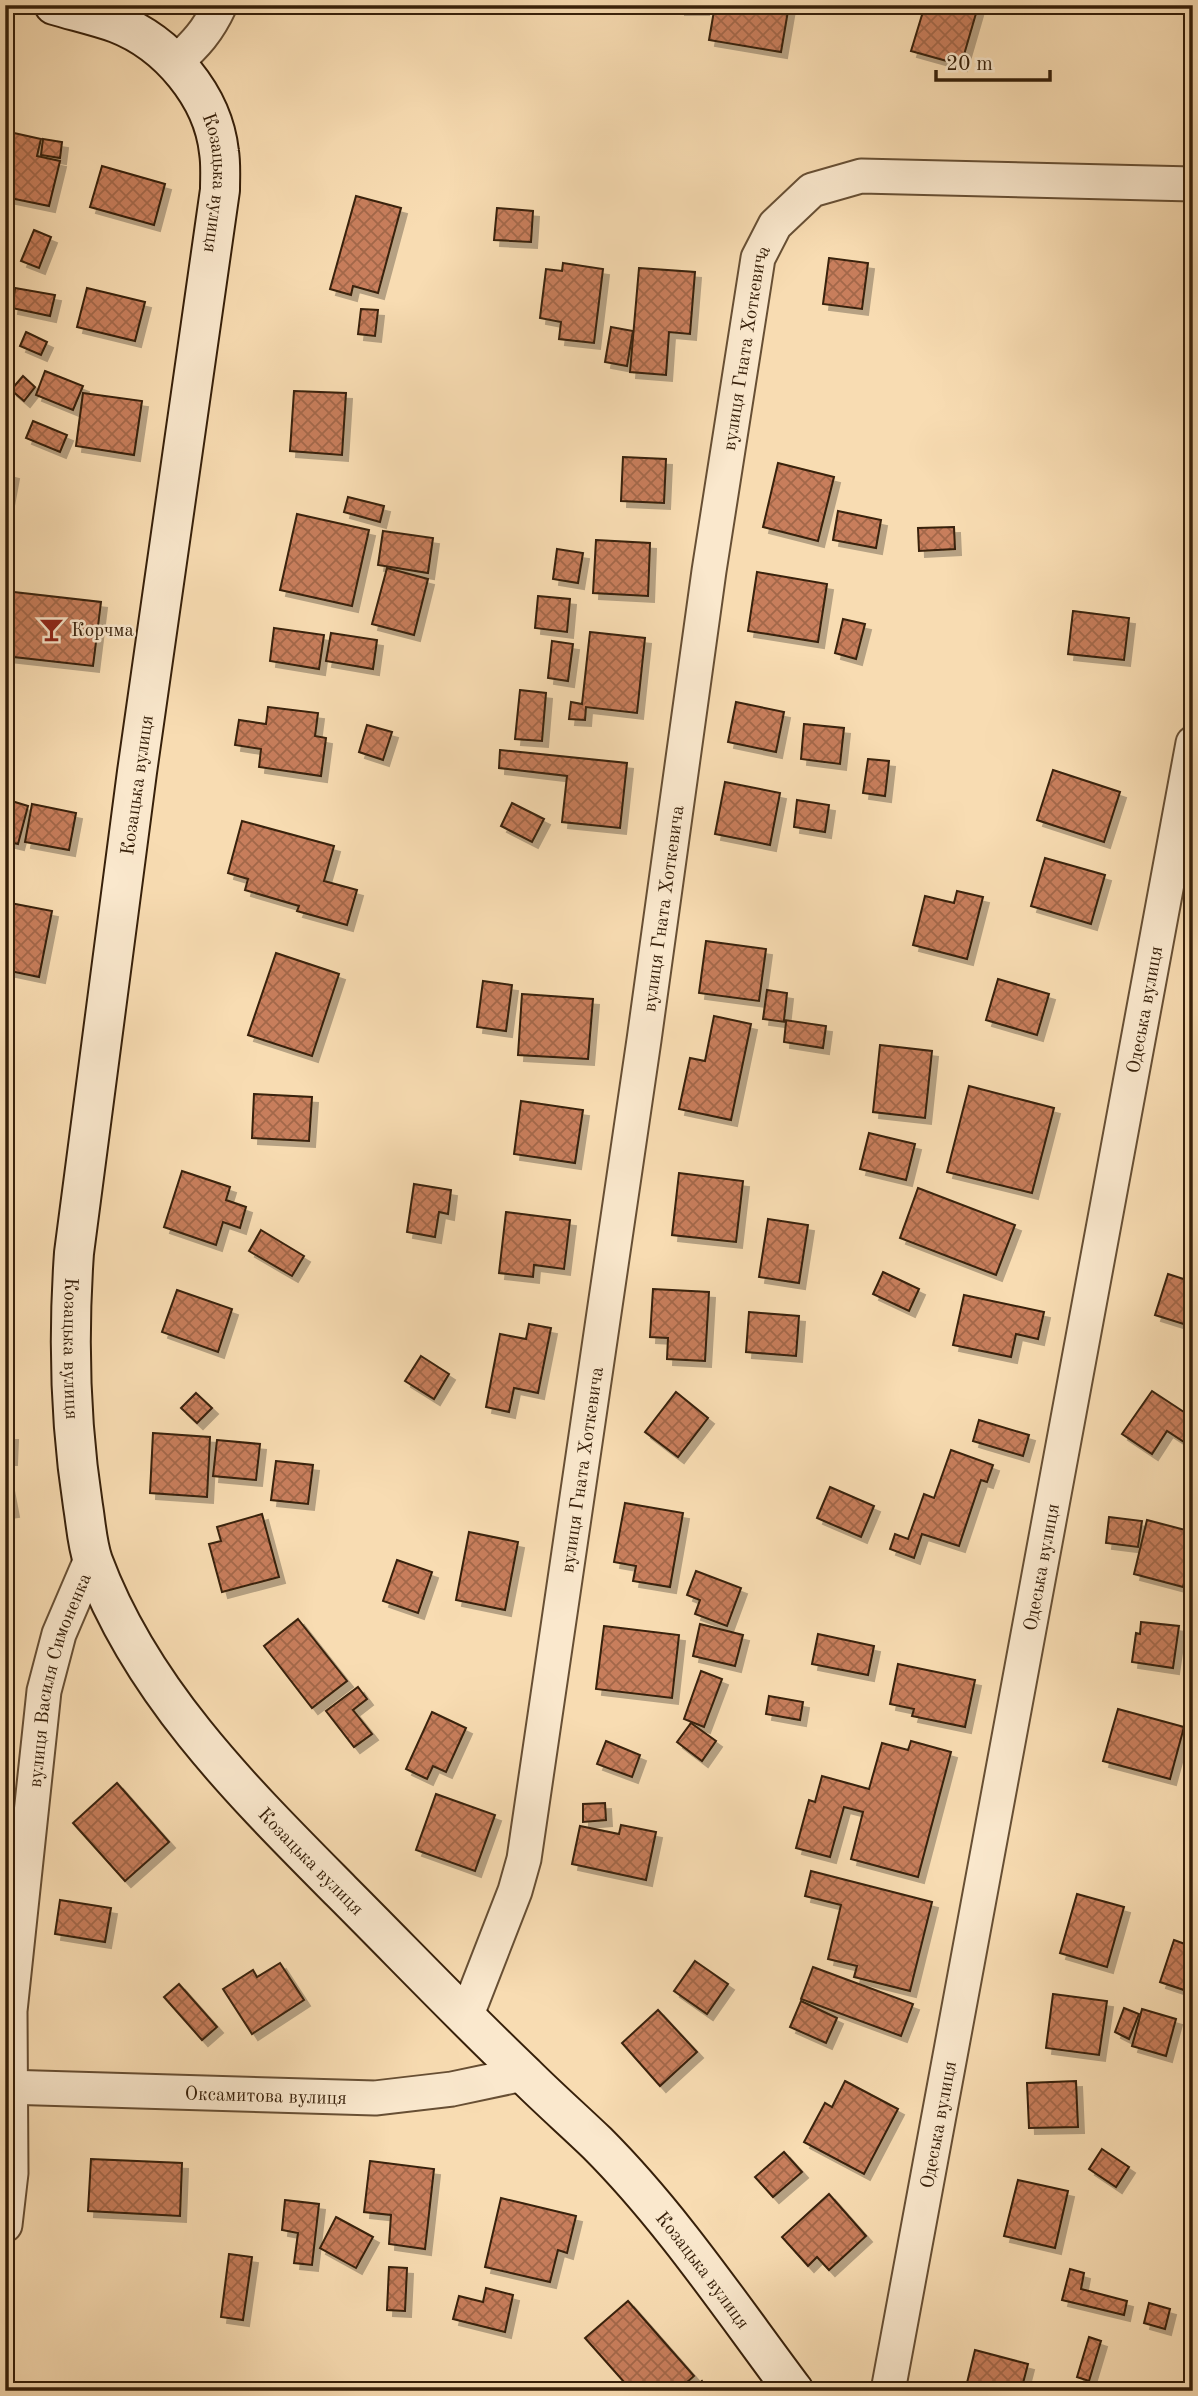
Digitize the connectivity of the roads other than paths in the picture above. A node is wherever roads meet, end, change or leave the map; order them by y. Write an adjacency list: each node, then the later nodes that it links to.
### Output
1 (54, 5): 3 (main road, Козацька вулиця)
2 (220, 5): 3 (street)
3 (175, 63): 6 (main road, Козацька вулиця)
4 (1193, 184): 7 (street, вулиця Гната Хоткевича)
5 (1193, 743): 12 (street, Одеська вулиця)
6 (92, 1557): 7 (main road, Козацька вулиця); 9 (street, вулиця Василя Симоненка)
7 (466, 2017): 8 (main road, Козацька вулиця)
8 (523, 2074): 9 (street, Оксамитова вулиця); 11 (main road, Козацька вулиця)
9 (8, 2087): 10 (street, вулиця Василя Симоненка)
10 (5, 2225)
11 (794, 2391)
12 (888, 2391)

